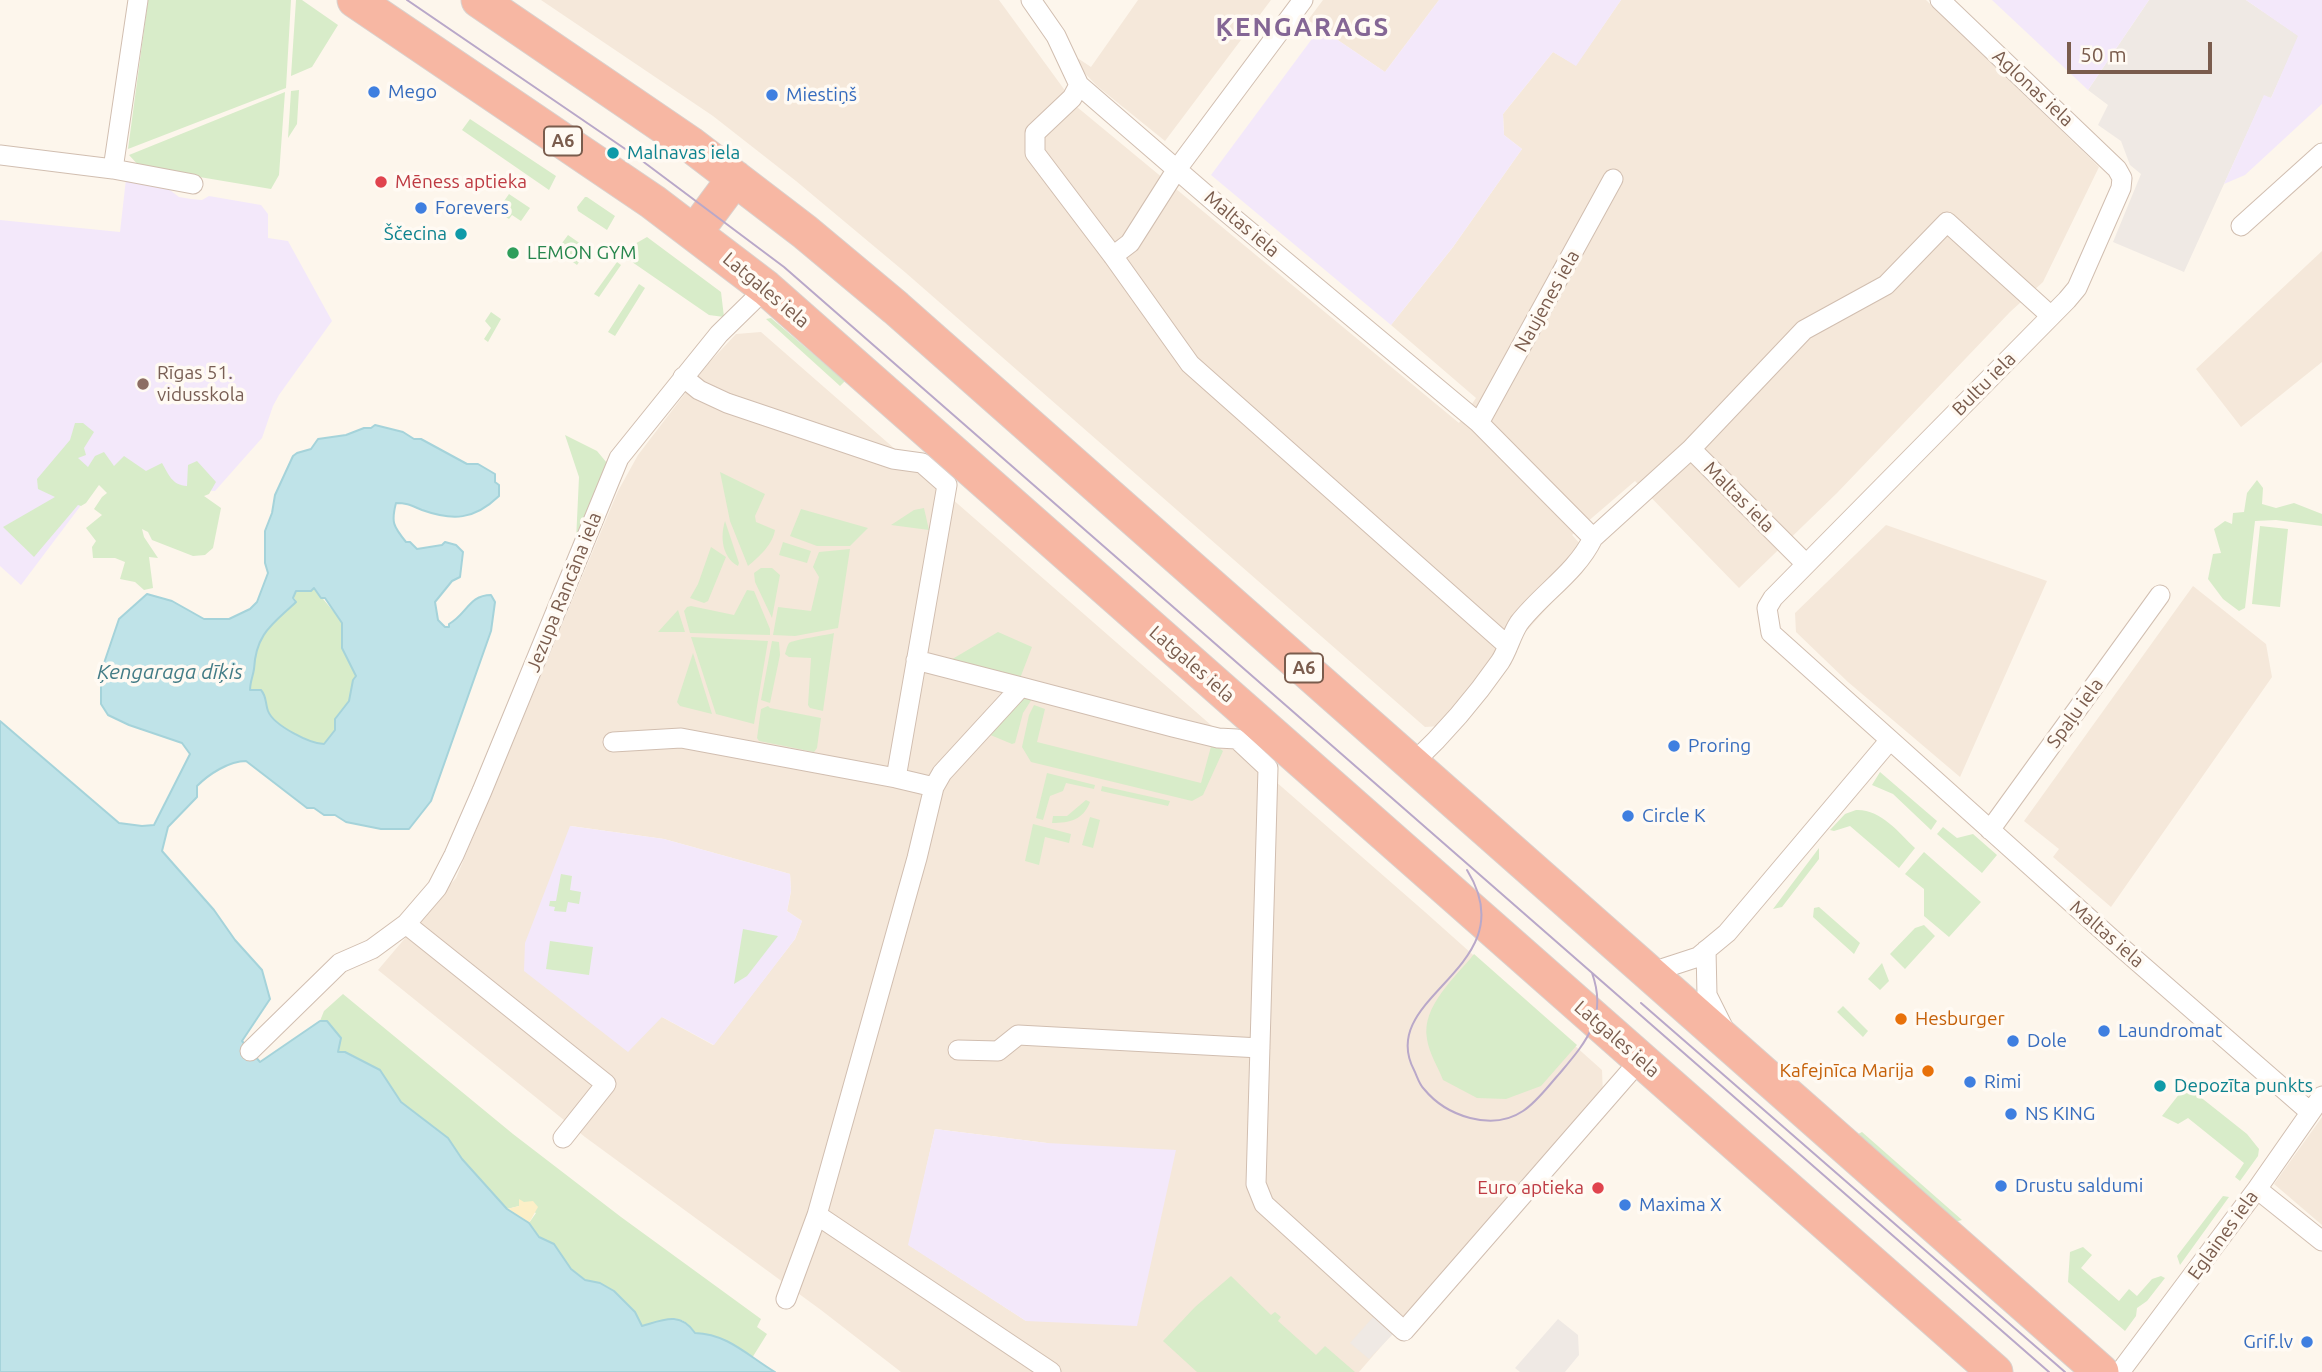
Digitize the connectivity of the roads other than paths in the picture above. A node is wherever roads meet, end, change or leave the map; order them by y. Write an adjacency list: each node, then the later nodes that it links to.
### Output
1 (138, 0): 10 (street)
2 (355, 0): 17 (highway, Latgales iela / A6)
3 (479, 0): 12 (highway, A6)
4 (1031, 0): 7 (street, Maltas iela)
5 (1303, 0): 11 (street)
6 (1940, 0): 13 (street, Aglonas iela)
7 (1079, 85): 11 (street, Maltas iela); 18 (street)
8 (2322, 153): 16 (street)
9 (0, 155): 10 (street)
10 (113, 169): 15 (street)
11 (1177, 169): 18 (street); 22 (street, Maltas iela)
12 (735, 178): 17 (highway); 34 (highway, A6)
13 (2122, 178): 20 (street, Bultu iela)
14 (1613, 179): 22 (street, Naujenes iela)
15 (193, 184)
16 (2241, 226)
17 (695, 232): 19 (highway, Latgales iela / A6)
18 (1113, 256): 28 (street)
19 (766, 288): 21 (street, Jezupa Rancāna iela); 24 (highway, Latgales iela / A6)
20 (2051, 316): 23 (street); 26 (street, Bultu iela)
21 (683, 377): 24 (street); 38 (street, Jezupa Rancāna iela)
22 (1479, 423): 25 (street, Maltas iela)
23 (1691, 449): 25 (street, Maltas iela); 26 (street, Maltas iela)
24 (944, 463): 29 (street); 33 (highway, Latgales iela / A6)
25 (1593, 538): 28 (street)
26 (1806, 564): 31 (street, Maltas iela)
27 (2160, 595): 37 (street, Spaļu iela)
28 (1508, 646): 34 (street)
29 (916, 660): 30 (street); 35 (street)
30 (1021, 687): 33 (street); 36 (street)
31 (1890, 740): 37 (street, Maltas iela); 39 (street)
32 (613, 741): 35 (street)
33 (1263, 744): 41 (street); 45 (highway, Latgales iela / A6)
34 (1412, 764): 40 (highway, A6)
35 (896, 778): 36 (street)
36 (934, 787): 50 (street)
37 (1990, 830): 47 (street, Maltas iela)
38 (406, 923): 43 (street, Jezupa Rancāna iela); 48 (street)
39 (1706, 950): 40 (street); 42 (street)
40 (1649, 973): 42 (highway, A6)
41 (1260, 1048): 44 (street); 45 (street)
42 (1733, 1048): 55 (highway, A6)
43 (250, 1051)
44 (958, 1051)
45 (1641, 1059): 54 (highway, Latgales iela / A6)
46 (2322, 1096): 47 (street, Eglaines iela)
47 (2310, 1112): 49 (street, Eglaines iela)
48 (563, 1138)
49 (2257, 1189): 51 (street); 56 (street, Eglaines iela)
50 (817, 1215): 52 (street); 53 (street)
51 (2322, 1241)
52 (786, 1299)
53 (1051, 1372)
54 (1995, 1372)
55 (2101, 1372)
56 (2120, 1372)

